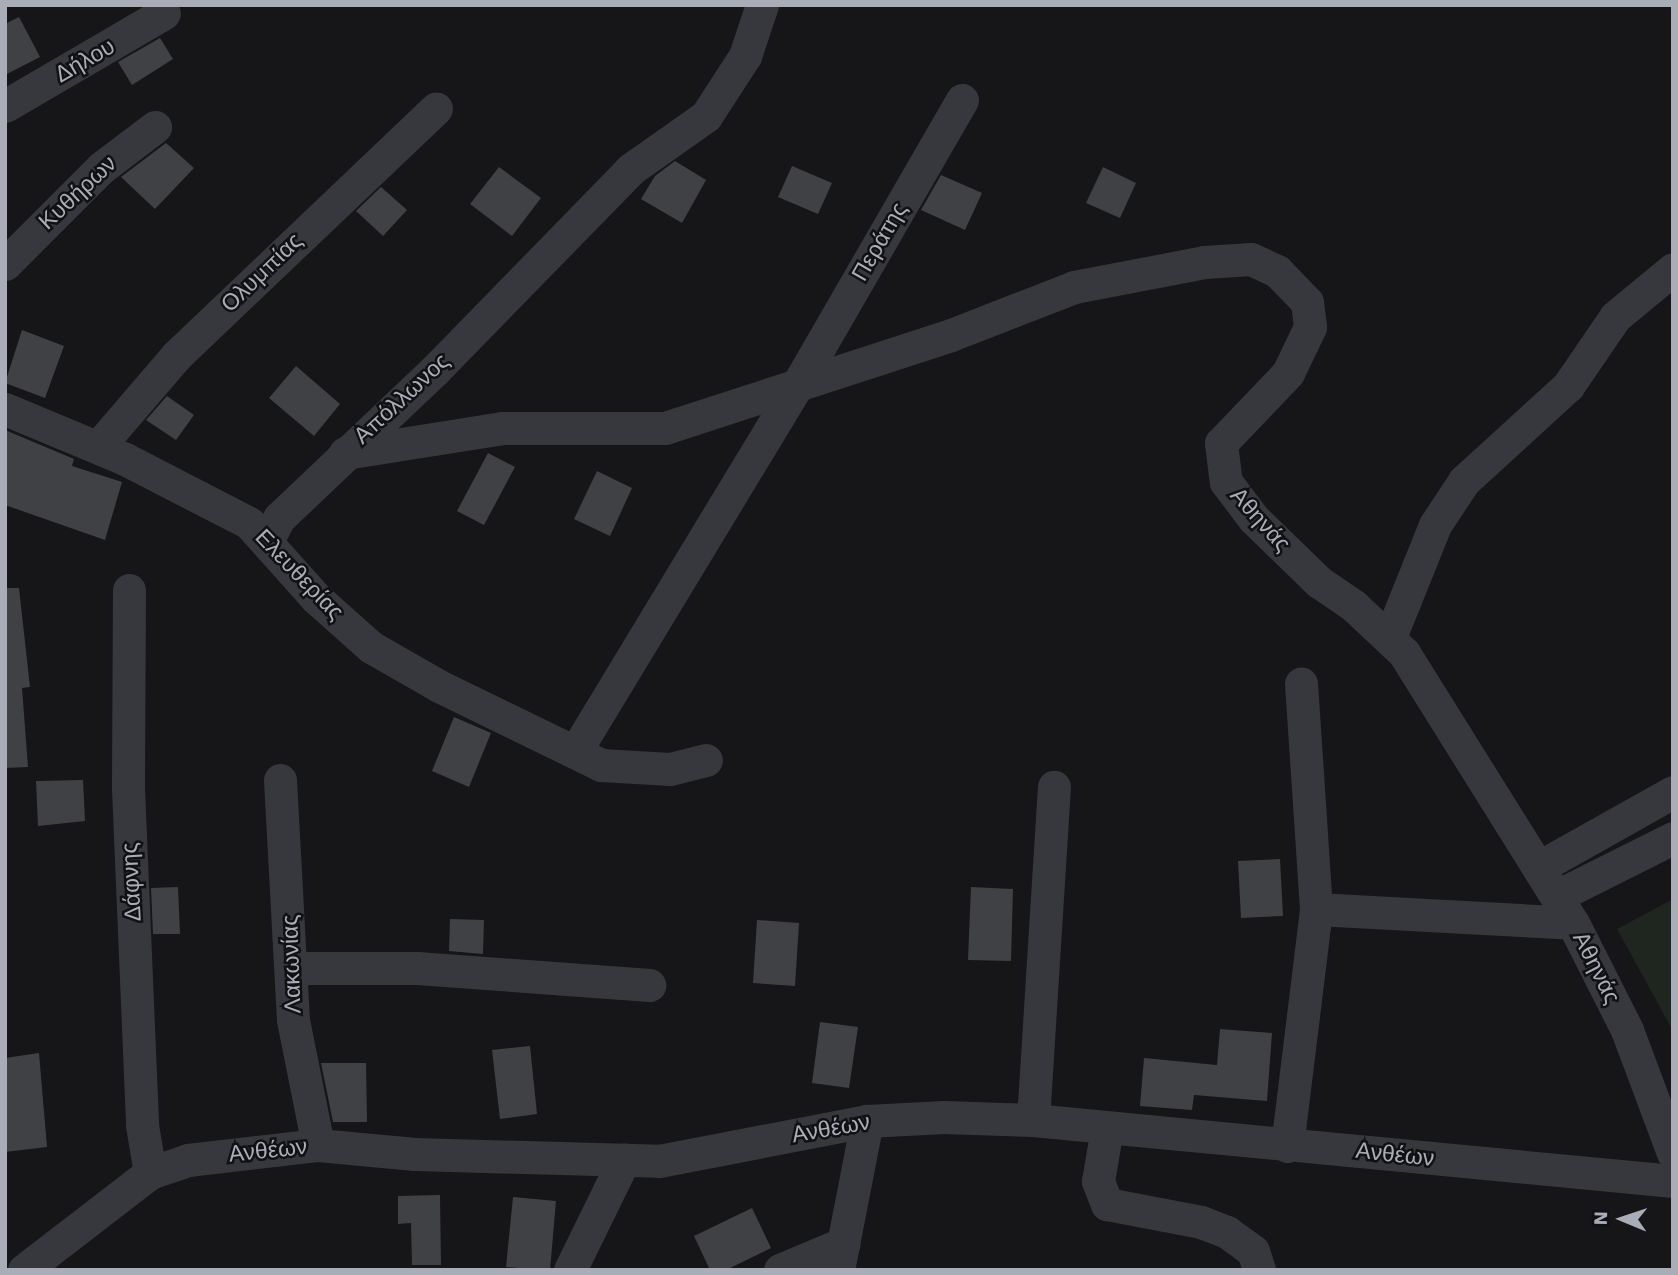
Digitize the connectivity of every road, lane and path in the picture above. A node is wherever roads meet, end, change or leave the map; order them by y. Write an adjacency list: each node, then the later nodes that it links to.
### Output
1 (762, 5): 12 (street, Απόλλωνος)
2 (164, 13): 4 (street, Δήλου)
3 (962, 100): 9 (street, Περάτης)
4 (5, 106)
5 (436, 108): 11 (street, Ολυμπίας)
6 (155, 127): 7 (street, Κυθήρων)
7 (5, 264)
8 (1673, 268): 15 (street)
9 (799, 384): 12 (street, Απόλλωνος); 15 (street, Αθηνάς); 17 (street, Περάτης)
10 (5, 409): 11 (street, Ελευθερίας)
11 (98, 447): 13 (street, Ελευθερίας)
12 (345, 453): 13 (street)
13 (268, 539): 17 (street, Ελευθερίας)
14 (129, 590): 35 (street, Δάφνης)
15 (1390, 637): 23 (street, Αθηνάς)
16 (1301, 683): 24 (street)
17 (575, 752): 18 (street, Ελευθερίας)
18 (706, 761)
19 (280, 780): 26 (street, Λακωνίας)
20 (1054, 786): 28 (street)
21 (1673, 792): 23 (street)
22 (1673, 838): 25 (street)
23 (1541, 866): 25 (street, Αθηνάς)
24 (1316, 909): 25 (street); 32 (street)
25 (1566, 909): 33 (street, Αθηνάς)
26 (294, 968): 27 (street); 31 (street, Λακωνίας)
27 (649, 985)
28 (1033, 1120): 29 (street, Ανθέων); 30 (street, Ανθέων)
29 (867, 1121): 34 (street, Ανθέων); 37 (street)
30 (1107, 1128): 32 (street, Ανθέων); 41 (street)
31 (318, 1145): 34 (street, Ανθέων); 35 (street, Ανθέων)
32 (1287, 1146): 36 (street, Ανθέων)
33 (1673, 1153)
34 (624, 1160): 39 (street)
35 (150, 1173): 38 (street, Ανθέων)
36 (1673, 1181)
37 (841, 1256): 40 (street)
38 (24, 1270)
39 (570, 1270)
40 (780, 1270)
41 (1259, 1270)

